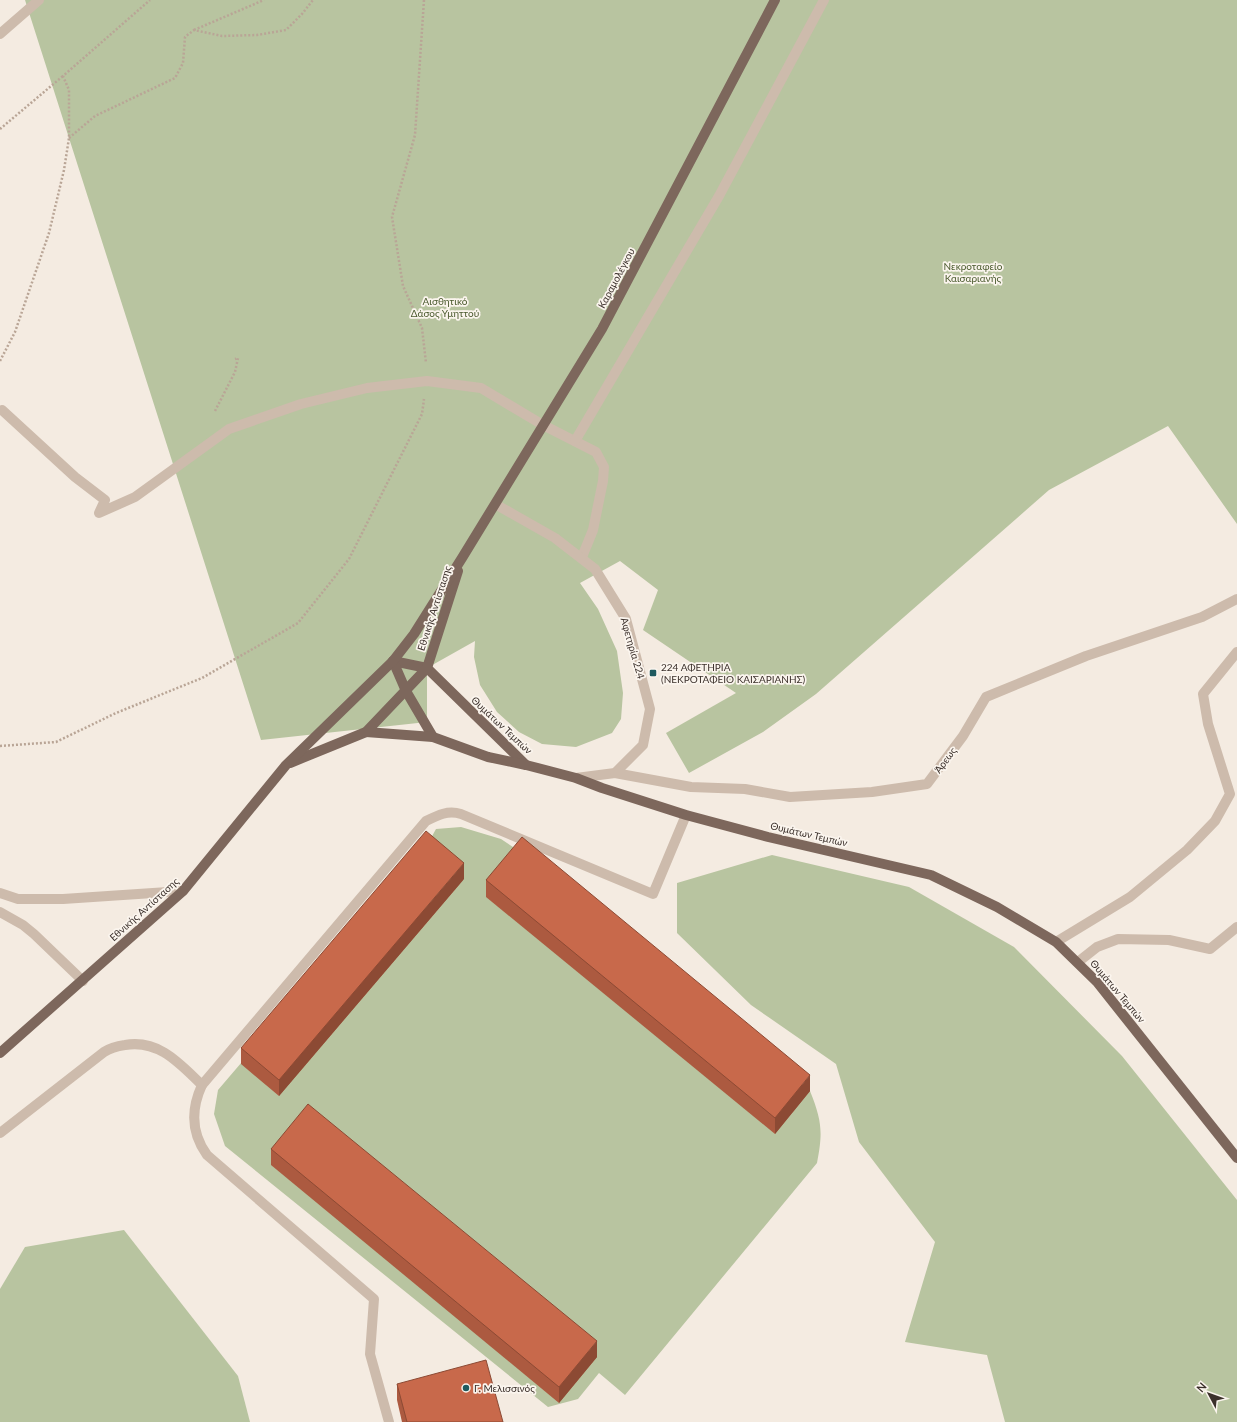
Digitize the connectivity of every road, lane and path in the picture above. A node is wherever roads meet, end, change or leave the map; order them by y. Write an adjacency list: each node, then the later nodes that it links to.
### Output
1 (38, 0): 9 (street)
2 (150, 0): 10 (path)
3 (264, 0): 8 (path)
4 (313, 0): 8 (path)
5 (424, 0): 15 (path)
6 (775, 0): 18 (main road, Καραμολέγκου)
7 (824, 0): 19 (street)
8 (194, 30): 12 (path)
9 (0, 34)
10 (62, 76): 11 (path); 12 (path)
11 (0, 129)
12 (69, 138): 14 (path)
13 (235, 359): 17 (path)
14 (0, 361)
15 (427, 381): 16 (street); 18 (street); 30 (path)
16 (2, 410)
17 (215, 411)
18 (543, 425): 19 (street); 20 (main road, Καραμολέγκου)
19 (575, 441): 21 (street)
20 (495, 504): 21 (street, Αφετηρία 224); 22 (main road, Καραμολέγκου)
21 (582, 557): 33 (street, Αφετηρία 224)
22 (462, 558): 25 (main road, Εθνικής Αντίστασης); 26 (main road, Εθνικής Αντίστασης)
23 (1237, 599): 33 (street, Άρεως)
24 (1237, 652): 40 (street)
25 (393, 661): 26 (main road); 27 (main road); 31 (main road, Εθνικής Αντίστασης)
26 (427, 668): 27 (main road, Εθνικής Αντίστασης); 32 (main road, Θυμάτων Τεμπών)
27 (406, 691): 28 (main road, Εθνικής Αντίστασης); 29 (main road)
28 (366, 732): 29 (main road); 31 (main road, Εθνικής Αντίστασης)
29 (433, 737): 32 (main road)
30 (0, 746)
31 (286, 764): 36 (main road, Εθνικής Αντίστασης)
32 (526, 764): 34 (main road, Θυμάτων Τεμπών)
33 (615, 773): 34 (street)
34 (576, 778): 35 (main road, Θυμάτων Τεμπών)
35 (686, 815): 40 (main road, Θυμάτων Τεμπών); 44 (street)
36 (183, 891): 37 (street); 42 (main road, Εθνικής Αντίστασης)
37 (0, 893)
38 (0, 912): 42 (street)
39 (1237, 927): 41 (street)
40 (1056, 942): 41 (main road, Θυμάτων Τεμπών)
41 (1078, 962): 46 (main road, Θυμάτων Τεμπών)
42 (83, 981): 43 (main road, Εθνικής Αντίστασης)
43 (0, 1053)
44 (202, 1085): 45 (street); 47 (street)
45 (0, 1133)
46 (1237, 1158)
47 (389, 1422)

